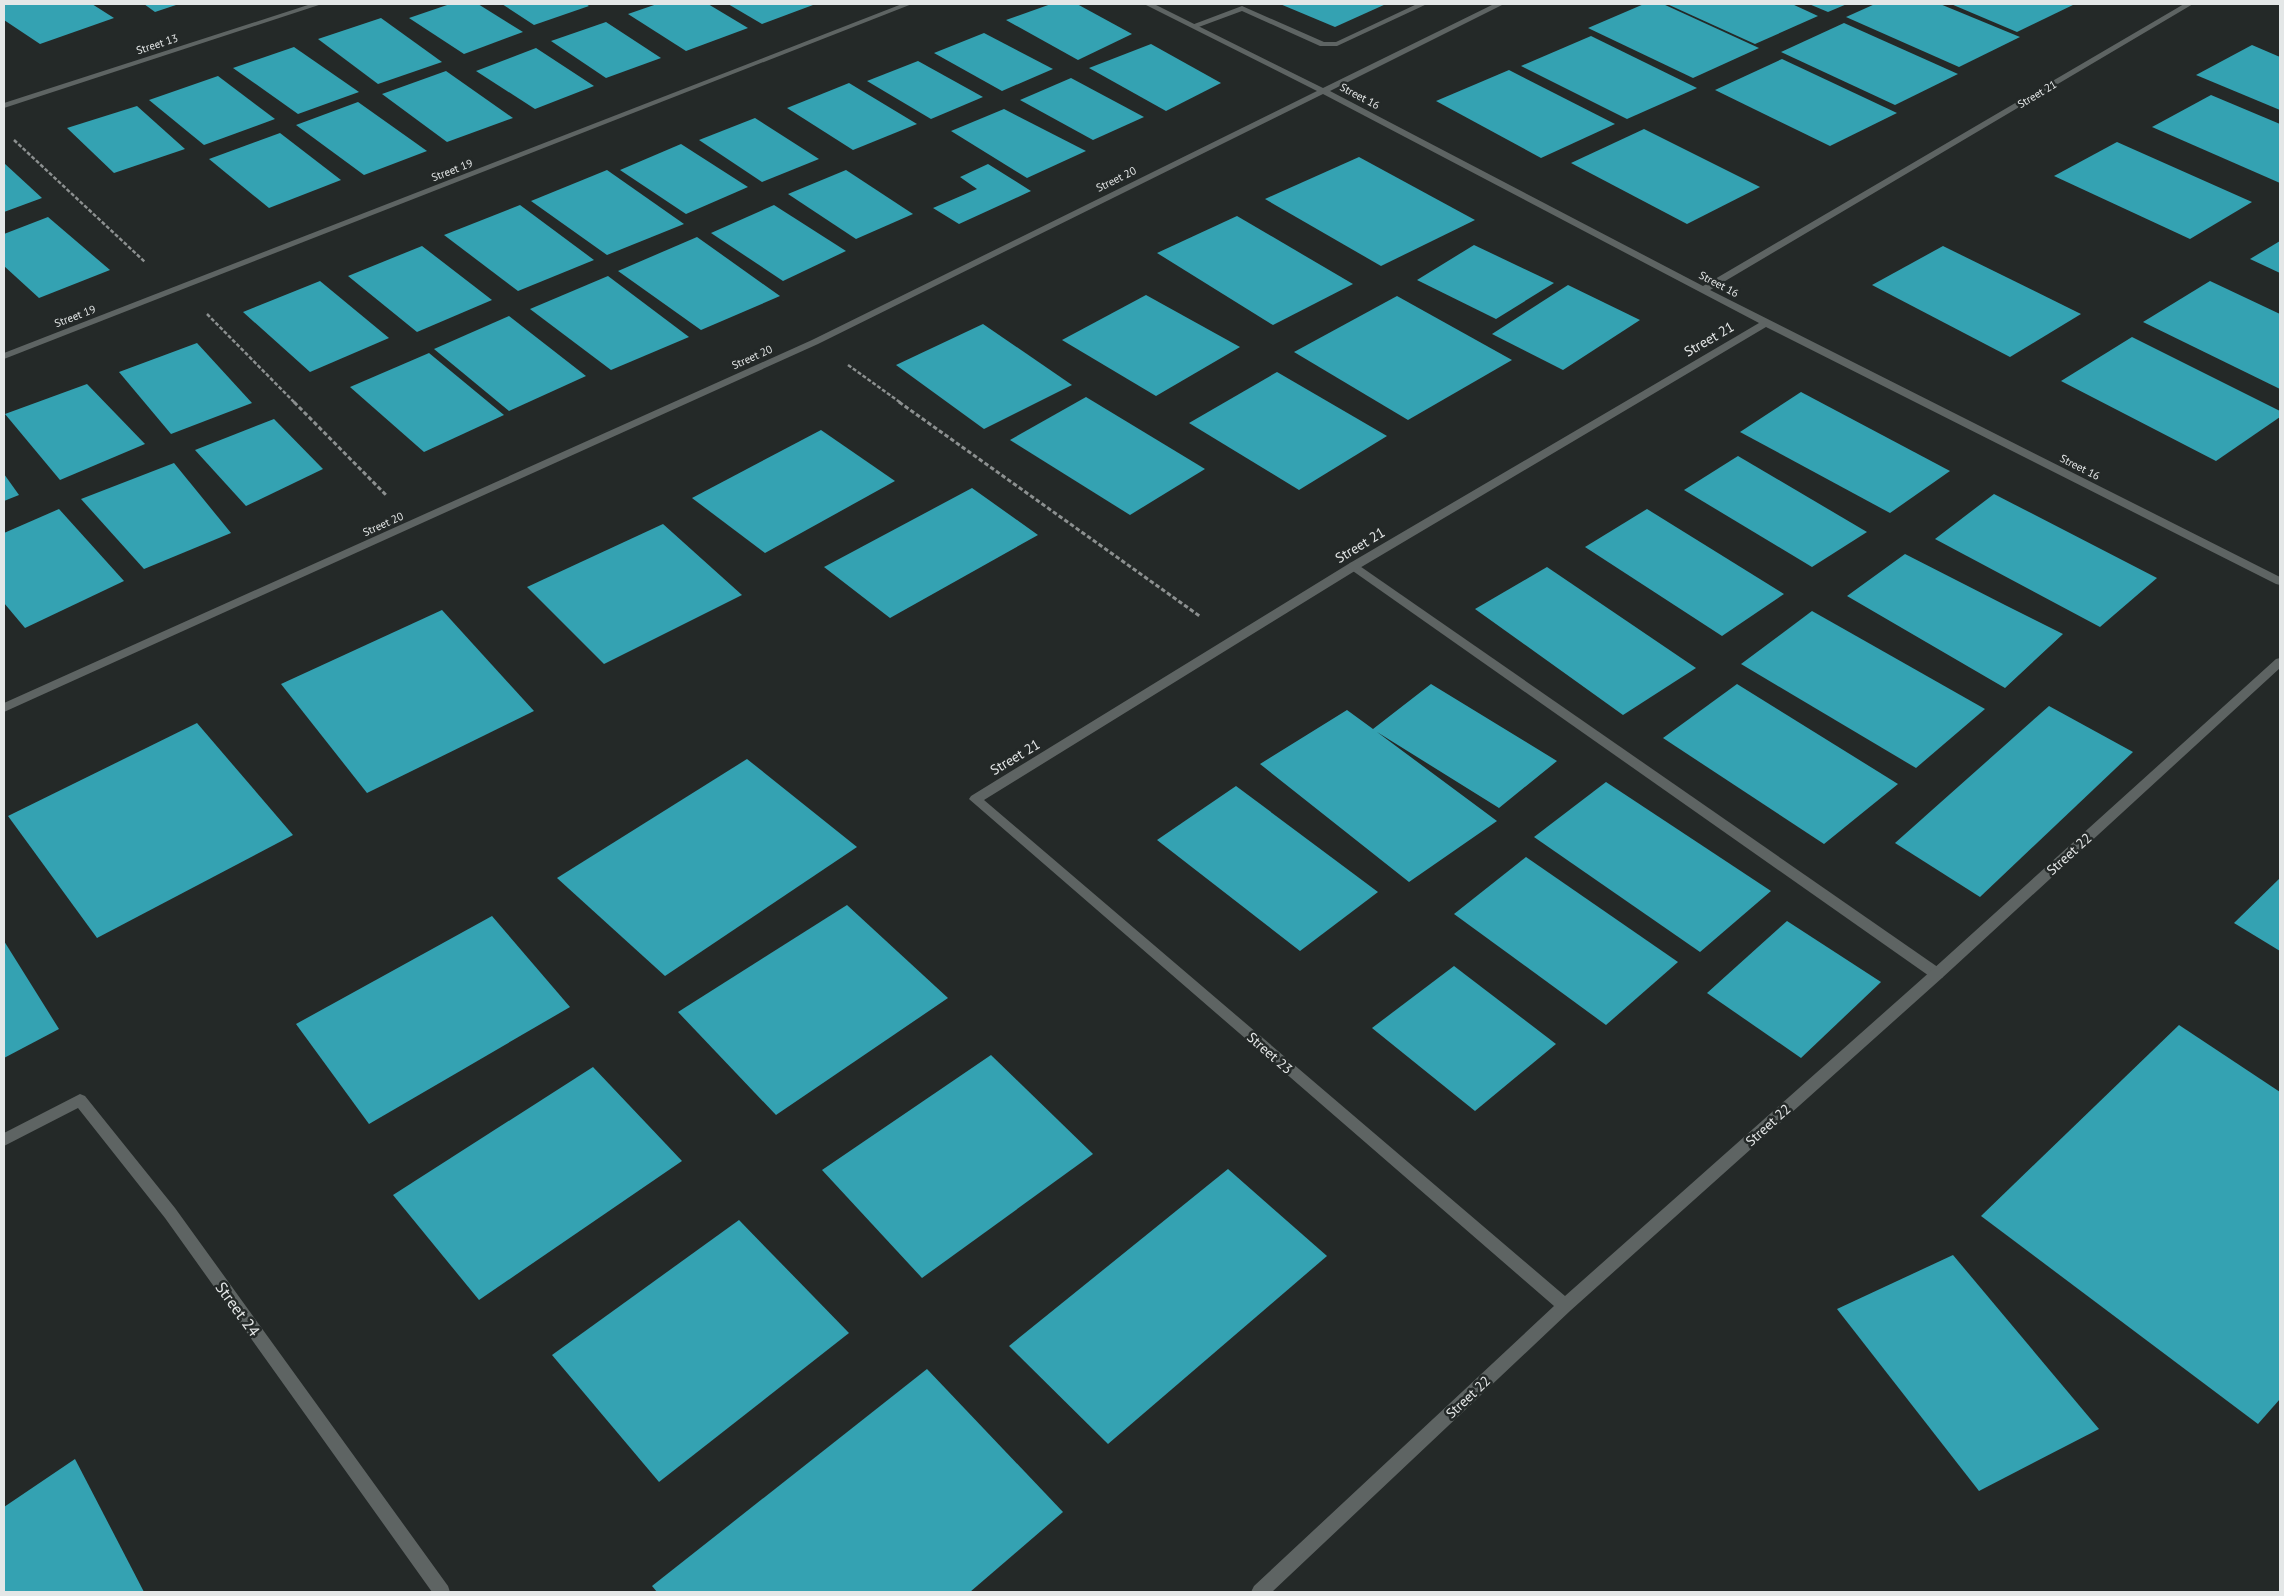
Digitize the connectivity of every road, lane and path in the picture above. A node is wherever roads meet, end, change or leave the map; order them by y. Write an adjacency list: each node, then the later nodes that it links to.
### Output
1 (318, 4): 11 (street, Street 13)
2 (908, 4): 13 (street, Street 19)
3 (1148, 4): 9 (street, Street 16)
4 (1424, 4): 9 (street)
5 (1480, 4): 8 (street)
6 (1500, 4): 8 (street, Street 20)
7 (2189, 4): 14 (street, Street 21)
8 (1489, 9): 10 (street, Street 20)
9 (1193, 26): 10 (street, Street 16)
10 (1323, 91): 14 (street, Street 16); 16 (street, Street 20)
11 (4, 106)
12 (11, 137): 13 (path)
13 (180, 287): 17 (street, Street 19); 18 (path)
14 (1703, 290): 15 (street, Street 16)
15 (1766, 323): 19 (street, Street 21); 20 (street, Street 16)
16 (815, 342): 18 (street, Street 20); 21 (path)
17 (4, 356)
18 (414, 524): 23 (street, Street 20)
19 (1354, 566): 21 (street, Street 21); 25 (street)
20 (2280, 582)
21 (1234, 640): 24 (street, Street 21)
22 (2280, 662): 25 (street, Street 22)
23 (4, 708)
24 (974, 799): 27 (street, Street 23)
25 (1937, 974): 27 (street, Street 22)
26 (4, 1140): 28 (street, Street 24)
27 (1565, 1306): 29 (street, Street 22)
28 (442, 1592)
29 (1260, 1592)

